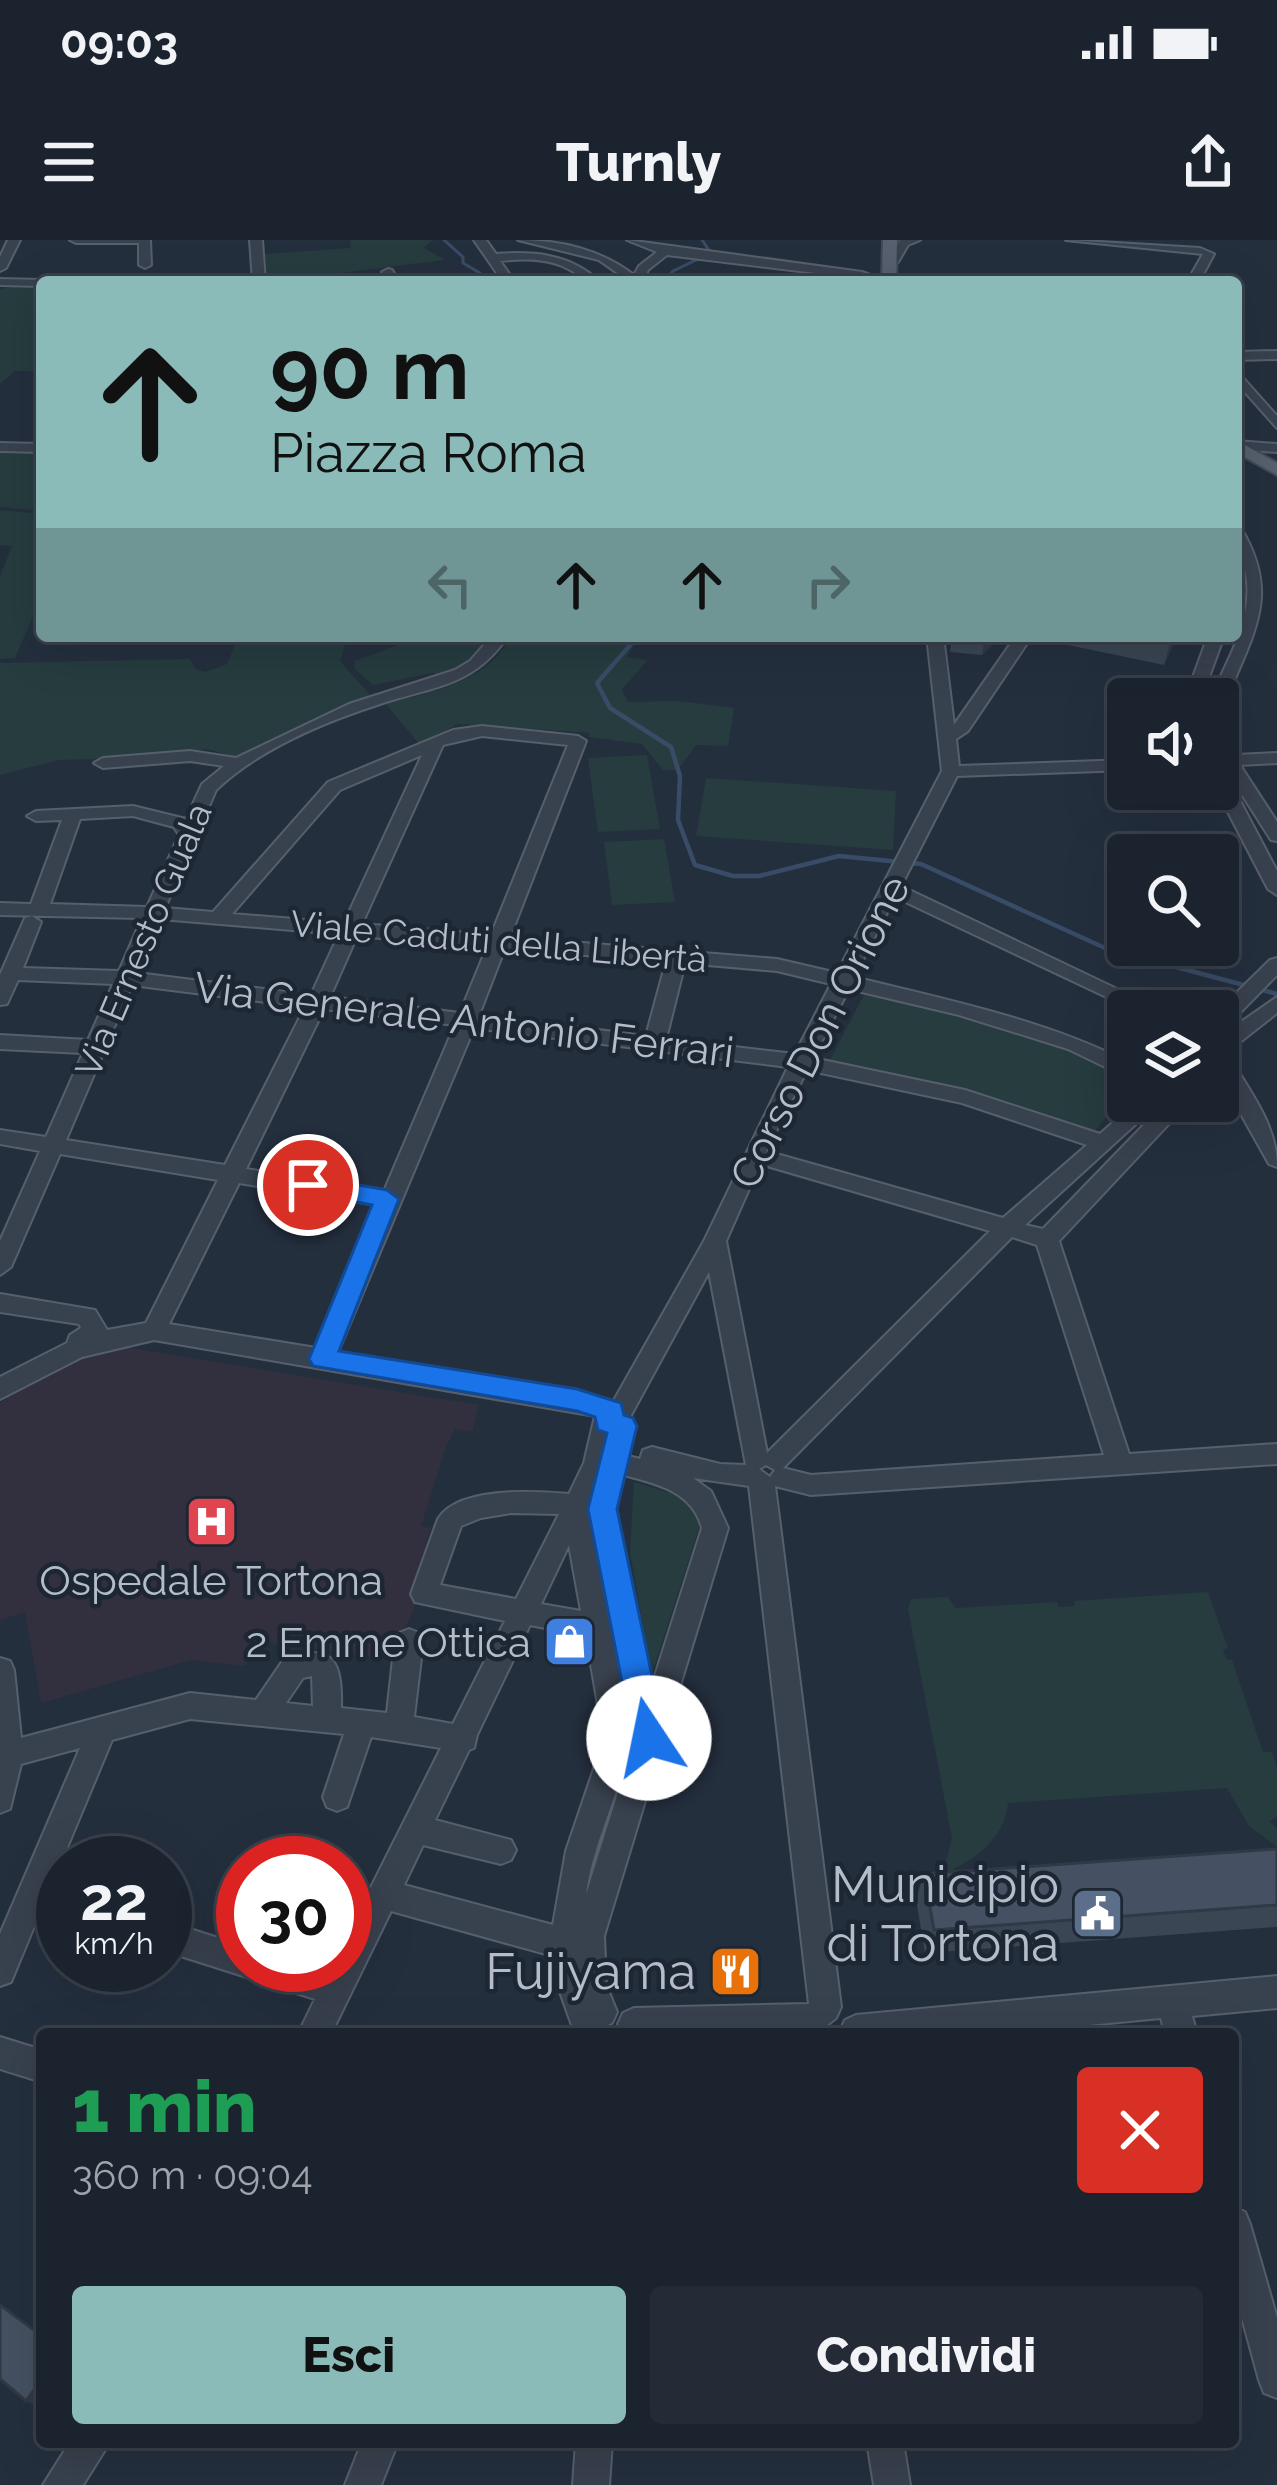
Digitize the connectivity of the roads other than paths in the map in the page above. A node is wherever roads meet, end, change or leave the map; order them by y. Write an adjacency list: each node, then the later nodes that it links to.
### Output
1 (14, 240): 15 (street)
2 (73, 240): 3 (street)
3 (140, 240): 14 (street)
4 (256, 240): 16 (street)
5 (481, 240): 13 (street)
6 (524, 240): 19 (street)
7 (632, 240): 12 (street)
8 (914, 240): 11 (street)
9 (1072, 240): 10 (street)
10 (1209, 249): 22 (street)
11 (892, 250)
12 (665, 251): 20 (street); 21 (street)
13 (491, 258): 17 (street); 18 (street)
14 (145, 265)
15 (0, 268)
16 (259, 276)
17 (504, 276)
18 (589, 276)
19 (629, 276)
20 (640, 276)
21 (857, 276)
22 (1196, 276)
23 (0, 282): 24 (street)
24 (36, 283)
25 (1277, 355): 26 (street)
26 (1242, 356)
27 (1242, 381): 28 (street)
28 (1277, 424)
29 (1242, 445): 32 (street)
30 (0, 448): 31 (street)
31 (36, 448)
32 (1277, 448)
33 (1242, 449): 34 (main road)
34 (1277, 470)
35 (1242, 540): 36 (street)
36 (1269, 601): 42 (street)
37 (497, 642): 48 (street, Via Ernesto Guala)
38 (936, 642): 43 (street)
39 (1020, 642): 43 (street)
40 (1214, 642): 41 (street)
41 (1201, 678)
42 (1229, 678)
43 (948, 736): 50 (street)
44 (436, 742): 64 (street); 65 (street); 66 (street)
45 (1277, 758): 46 (street)
46 (1239, 762)
47 (103, 763): 48 (street)
48 (236, 764): 57 (street, Via Ernesto Guala)
49 (1107, 767): 50 (street)
50 (951, 771): 60 (street, Corso Don Orione)
51 (1239, 782): 52 (street)
52 (1260, 808): 53 (street); 58 (street)
53 (1239, 809)
54 (1237, 810): 59 (street)
55 (73, 814): 56 (street); 57 (street); 63 (street)
56 (36, 816)
57 (186, 832): 62 (street, Via Ernesto Guala)
58 (1277, 836)
59 (1275, 880)
60 (897, 882): 71 (street, Corso Don Orione); 72 (street)
61 (0, 909): 63 (street, Viale Caduti della Libertà)
62 (153, 913): 63 (street, Viale Caduti della Libertà); 64 (street, Viale Caduti della Libertà); 70 (street, Via Ernesto Guala)
63 (35, 915): 69 (street)
64 (218, 918): 65 (street, Viale Caduti della Libertà)
65 (351, 929): 66 (street, Viale Caduti della Libertà); 74 (street)
66 (499, 942): 67 (street, Viale Caduti della Libertà); 77 (street)
67 (677, 956): 71 (street, Viale Caduti della Libertà); 80 (street)
68 (1272, 971): 75 (street)
69 (12, 974): 70 (street, Via Generale Antonio Ferrari); 73 (street)
70 (127, 978): 74 (street, Via Generale Antonio Ferrari); 81 (street, Via Ernesto Guala)
71 (843, 979): 82 (street, Viale Caduti della Libertà); 83 (street, Corso Don Orione)
72 (1111, 990)
73 (0, 999)
74 (318, 1001): 77 (street, Via Generale Antonio Ferrari); 92 (street)
75 (1239, 1003)
76 (1276, 1004): 78 (street)
77 (468, 1018): 80 (street, Via Generale Antonio Ferrari); 93 (street)
78 (1239, 1032)
79 (0, 1042): 81 (street)
80 (655, 1042): 83 (street, Via Generale Antonio Ferrari)
81 (96, 1047): 89 (street, Via Ernesto Guala)
82 (1107, 1060)
83 (800, 1061): 88 (street, Via Generale Antonio Ferrari); 90 (street, Corso Don Orione)
84 (1239, 1115): 91 (street)
85 (1125, 1122): 88 (street)
86 (1160, 1122): 95 (street)
87 (0, 1137): 89 (street)
88 (1101, 1142): 94 (street)
89 (55, 1148): 92 (street); 97 (street, Via Ernesto Guala)
90 (753, 1155): 94 (street); 96 (street, Corso Don Orione)
91 (1277, 1159)
92 (230, 1172): 93 (street); 99 (street)
93 (387, 1199): 101 (street)
94 (1010, 1226): 95 (street); 107 (street)
95 (1047, 1239): 106 (street)
96 (715, 1241): 104 (street, Corso Don Orione); 107 (street)
97 (0, 1267)
98 (0, 1300): 100 (street); 102 (street)
99 (154, 1331): 100 (street); 101 (street)
100 (111, 1336): 103 (street)
101 (322, 1359): 104 (street)
102 (0, 1375)
103 (0, 1389)
104 (616, 1429): 107 (street); 108 (street); 108 (street); 119 (street)
105 (1277, 1454): 106 (street)
106 (1119, 1462): 107 (street)
107 (765, 1472): 134 (street)
108 (585, 1506): 109 (street); 109 (street); 110 (street); 119 (street)
109 (525, 1609): 110 (street); 118 (street)
110 (598, 1626): 129 (street)
111 (409, 1641): 116 (street)
112 (0, 1670): 120 (street)
113 (263, 1713): 114 (street); 114 (street); 117 (street)
114 (327, 1721): 115 (street)
115 (362, 1724): 116 (street); 121 (street)
116 (399, 1727): 118 (street)
117 (102, 1729): 120 (street); 126 (street)
118 (458, 1738): 123 (street)
119 (649, 1738): 135 (street)
120 (9, 1754): 122 (street)
121 (339, 1789)
122 (0, 1799)
123 (418, 1830): 124 (street); 125 (street)
124 (501, 1850)
125 (383, 1894): 128 (street); 129 (street)
126 (32, 1895): 127 (street); 130 (street)
127 (36, 1896)
128 (372, 1912)
129 (566, 1944): 135 (street)
130 (0, 1971)
131 (326, 1992): 136 (street)
132 (1277, 1992): 133 (street)
133 (1177, 2018): 140 (street)
134 (816, 2020): 138 (street); 139 (street)
135 (591, 2023): 137 (street)
136 (316, 2028)
137 (634, 2028)
138 (655, 2028)
139 (854, 2028)
140 (948, 2028)
141 (0, 2053): 142 (street)
142 (36, 2064)
143 (1239, 2245): 144 (street)
144 (1277, 2380)
145 (88, 2448): 149 (street)
146 (378, 2448): 150 (street)
147 (594, 2448): 151 (street)
148 (886, 2448): 152 (street)
149 (61, 2485)
150 (363, 2485)
151 (591, 2485)
152 (892, 2485)

